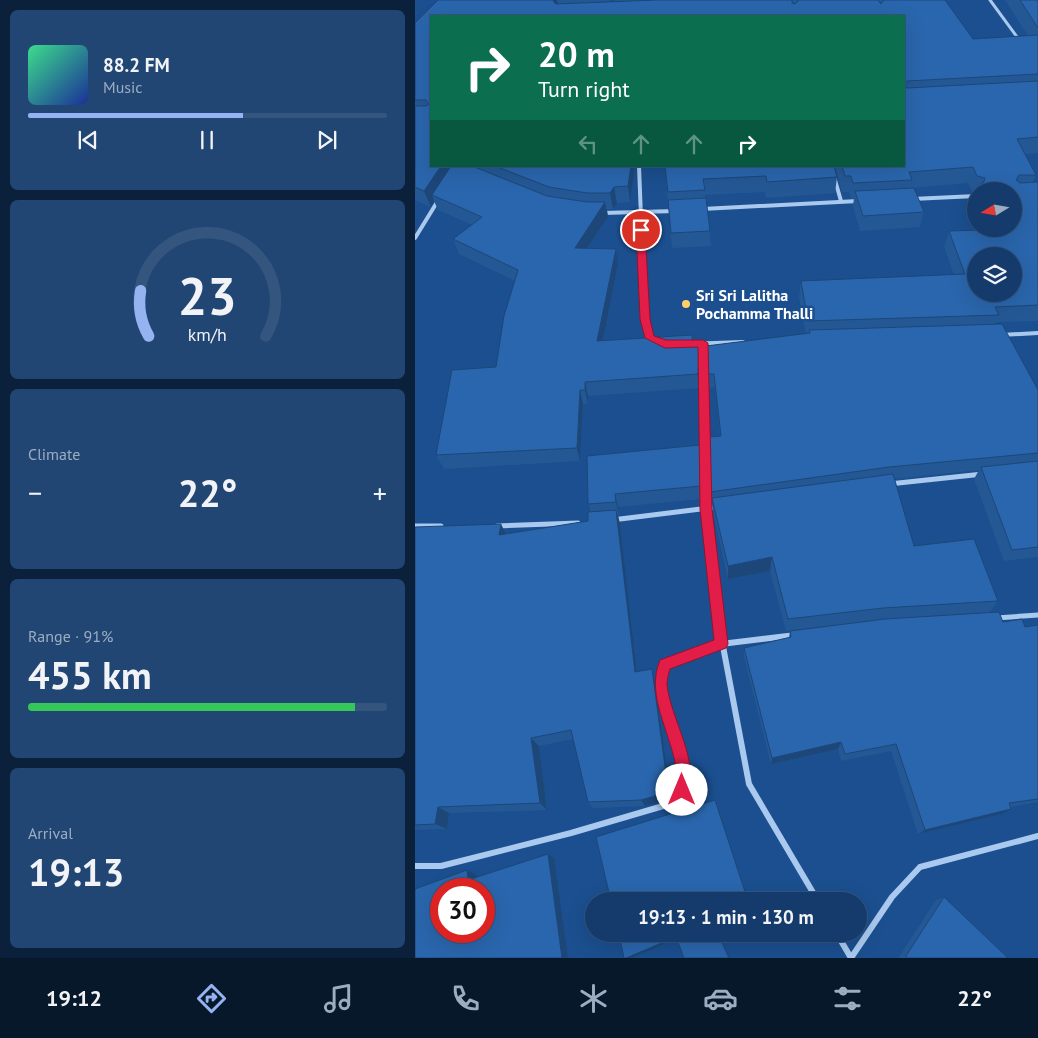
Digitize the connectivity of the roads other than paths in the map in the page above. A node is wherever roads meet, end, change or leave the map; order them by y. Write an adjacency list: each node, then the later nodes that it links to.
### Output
1 (990, 0): 2 (street)
2 (1021, 42)
3 (639, 167): 12 (street)
4 (831, 167): 9 (street)
5 (442, 195): 14 (street)
6 (967, 196): 7 (street)
7 (909, 199)
8 (860, 201): 9 (street)
9 (841, 202): 10 (street)
10 (697, 209)
11 (678, 210): 12 (street)
12 (640, 212): 13 (street); 19 (street)
13 (600, 213)
14 (415, 238)
15 (1038, 334): 16 (street)
16 (999, 335)
17 (752, 342): 18 (street)
18 (703, 343): 20 (street); 24 (street)
19 (665, 344)
20 (684, 344)
21 (990, 473): 22 (street)
22 (885, 484)
23 (725, 506): 24 (street)
24 (706, 509): 25 (street); 33 (street)
25 (606, 520)
26 (587, 522): 29 (street)
27 (415, 526): 28 (street)
28 (444, 526)
29 (491, 526)
30 (1038, 615): 31 (street)
31 (990, 618)
32 (807, 633): 33 (street)
33 (721, 644): 35 (street); 36 (street)
34 (1038, 836): 38 (street)
35 (415, 866)
36 (813, 892)
37 (842, 942): 38 (street)
38 (851, 958)

